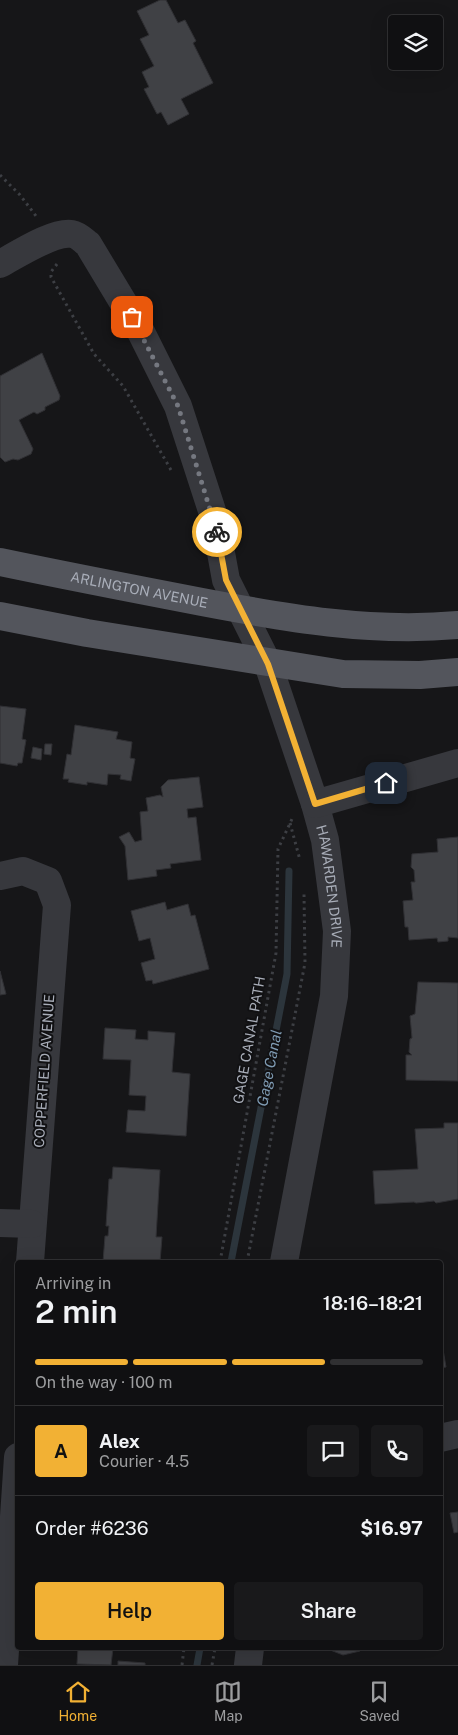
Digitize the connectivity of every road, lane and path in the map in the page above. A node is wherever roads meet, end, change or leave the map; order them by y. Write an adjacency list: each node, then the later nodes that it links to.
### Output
1 (0, 175): 2 (path)
2 (62, 235): 3 (street); 4 (street, HAWARDEN DRIVE); 4 (path)
3 (0, 264)
4 (205, 488): 6 (street, HAWARDEN DRIVE)
5 (0, 562): 6 (main road, ARLINGTON AVENUE)
6 (238, 608): 8 (main road, ARLINGTON AVENUE); 9 (street, HAWARDEN DRIVE)
7 (0, 616): 9 (main road)
8 (458, 625)
9 (268, 664): 10 (main road); 12 (street, HAWARDEN DRIVE)
10 (458, 672)
11 (458, 763): 12 (street)
12 (315, 804): 13 (path, GAGE CANAL PATH); 22 (street, HAWARDEN DRIVE)
13 (290, 822): 14 (path); 20 (path, GAGE CANAL PATH)
14 (302, 867)
15 (0, 876): 18 (street, COPPERFIELD AVENUE)
16 (304, 891): 21 (path)
17 (0, 1223): 18 (street)
18 (32, 1224): 19 (street, COPPERFIELD AVENUE)
19 (30, 1260)
20 (220, 1260)
21 (247, 1260)
22 (284, 1260)
23 (458, 1434): 24 (street)
24 (443, 1437)
25 (15, 1502): 29 (street)
26 (184, 1650): 30 (path)
27 (214, 1650): 31 (path)
28 (250, 1650): 32 (street)
29 (4, 1665)
30 (182, 1665)
31 (212, 1665)
32 (248, 1665)

